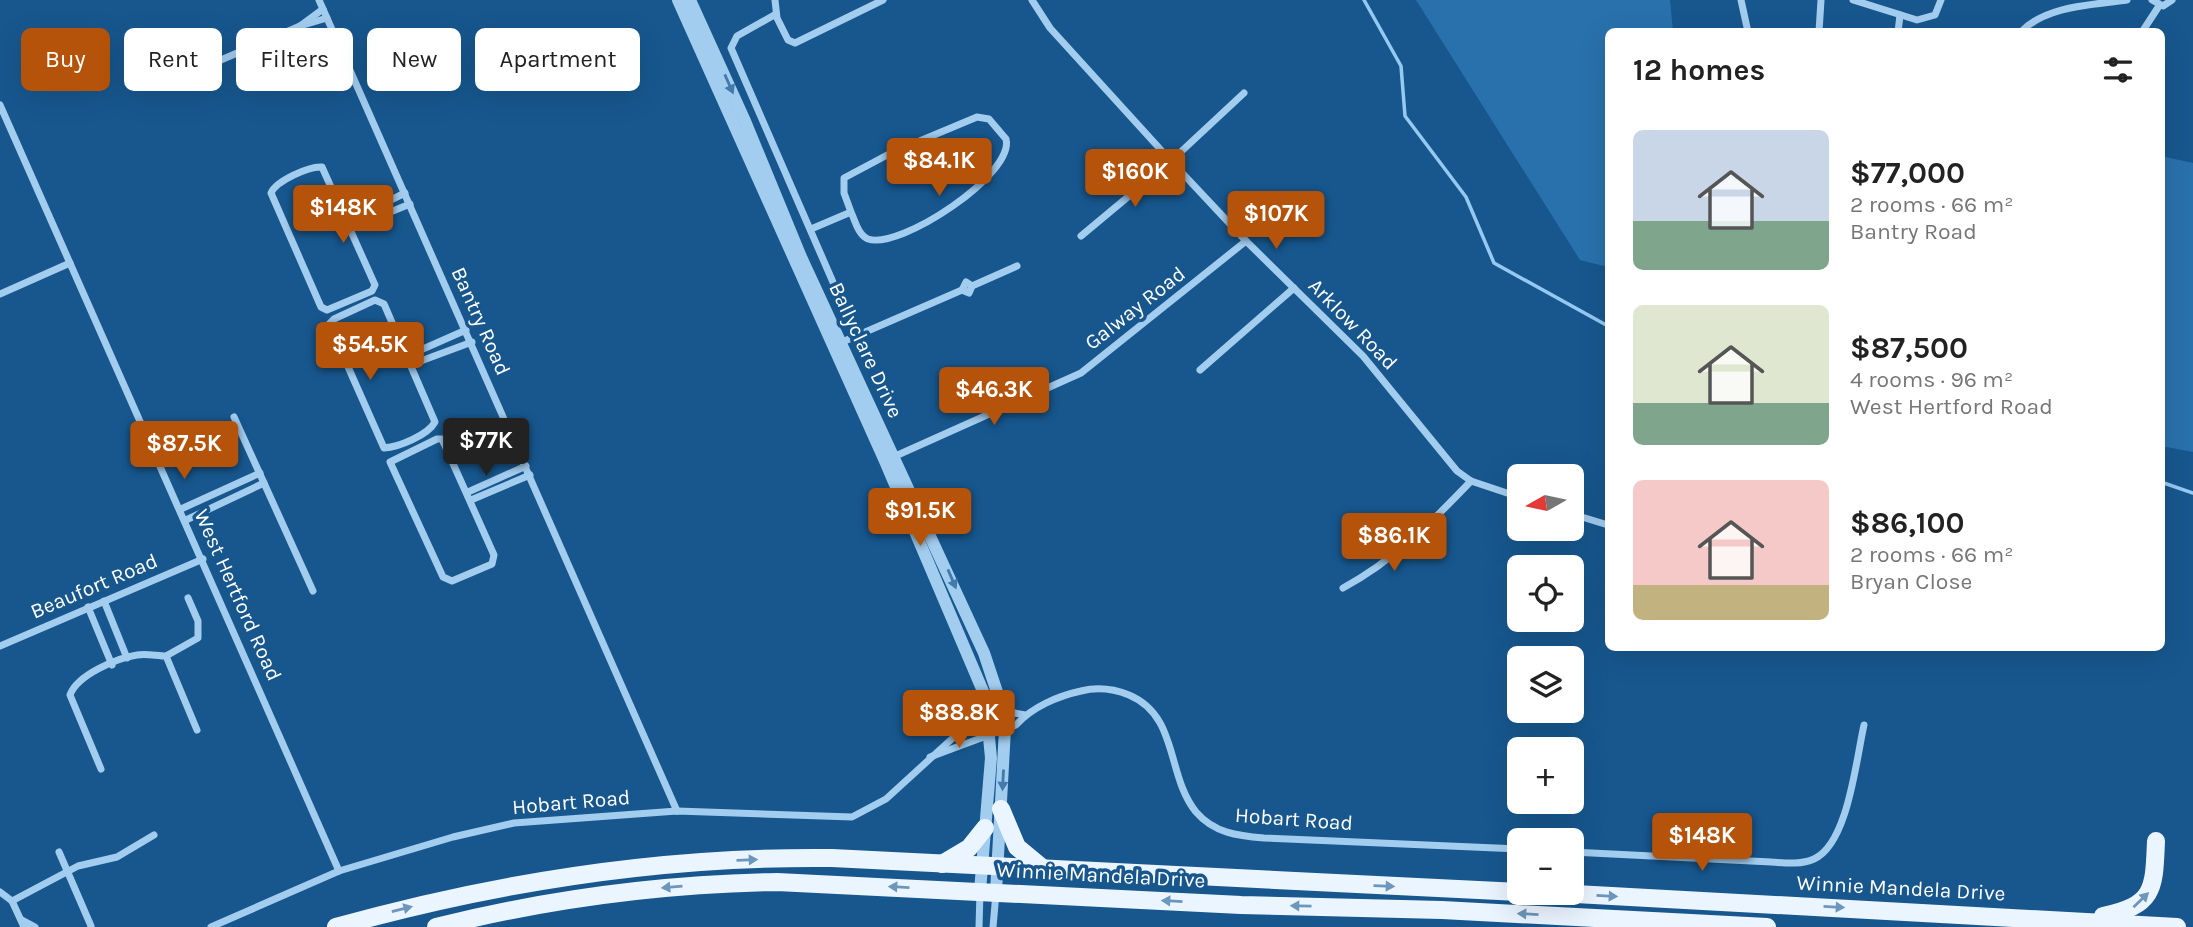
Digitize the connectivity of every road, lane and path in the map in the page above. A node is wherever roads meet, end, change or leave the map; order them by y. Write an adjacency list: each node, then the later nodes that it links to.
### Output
1 (319, 0): 15 (street, Bantry Road)
2 (678, 0): 43 (street, Ballyclare Drive)
3 (690, 0): 43 (street, Ballyclare Drive, one-way to 43)
4 (775, 0): 16 (street)
5 (883, 0): 16 (street)
6 (1032, 0): 28 (street, Arklow Road)
7 (1741, 0): 20 (street)
8 (1821, 0): 21 (street)
9 (1853, 0): 17 (street)
10 (1941, 0): 17 (street)
11 (2127, 0): 23 (street)
12 (2152, 0): 14 (street)
13 (2172, 0): 14 (street)
14 (2159, 6): 24 (street)
15 (323, 9): 18 (street, Bantry Road); 19 (street)
16 (776, 14): 33 (street)
17 (1900, 15): 22 (street)
18 (327, 18): 19 (street); 29 (street, Bantry Road)
19 (300, 26): 25 (street)
20 (1747, 28)
21 (1819, 28)
22 (1898, 28)
23 (2026, 28)
24 (2144, 28)
25 (222, 60)
26 (1244, 93): 28 (street)
27 (0, 105): 36 (street, West Hertford Road)
28 (1171, 161): 34 (street); 35 (street, Arklow Road)
29 (405, 193): 30 (street, Bantry Road); 32 (street)
30 (410, 204): 32 (street); 40 (street, Bantry Road)
31 (851, 212): 31 (street); 33 (street)
32 (349, 224): 32 (street)
33 (811, 229): 41 (street)
34 (1082, 236)
35 (1246, 241): 38 (street, Arklow Road); 47 (street, Galway Road)
36 (71, 263): 39 (street); 55 (street, West Hertford Road)
37 (1017, 266): 41 (street)
38 (1294, 288): 45 (street); 51 (street, Arklow Road)
39 (0, 294)
40 (466, 330): 42 (street, Bantry Road); 44 (street)
41 (856, 335): 43 (street)
42 (472, 342): 44 (street); 48 (street, Bantry Road)
43 (836, 344): 47 (street, Ballyclare Drive)
44 (409, 360): 44 (street)
45 (1200, 370)
46 (234, 417): 49 (street)
47 (890, 458): 70 (street, Ballyclare Drive, one-way to 70); 72 (street, Ballyclare Drive)
48 (526, 466): 50 (street, Bantry Road); 54 (street)
49 (260, 473): 52 (street); 55 (street)
50 (530, 475): 54 (street); 77 (street, Bantry Road)
51 (1471, 481): 53 (street, Arklow Road); 60 (street)
52 (264, 484): 57 (street); 61 (street)
53 (1507, 493)
54 (470, 496): 54 (street)
55 (181, 509): 57 (street, West Hertford Road)
56 (1584, 518): 58 (street)
57 (186, 520): 59 (street, West Hertford Road)
58 (1605, 524)
59 (203, 559): 63 (street, Beaufort Road); 86 (street, West Hertford Road)
60 (1343, 588)
61 (313, 591)
62 (188, 598): 66 (street)
63 (104, 601): 64 (street, Beaufort Road); 67 (street)
64 (88, 607): 65 (street, Beaufort Road); 68 (street)
65 (0, 646)
66 (166, 656): 67 (street); 73 (street)
67 (127, 658): 68 (street)
68 (112, 664): 75 (street)
69 (1025, 715): 70 (street, Hobart Road); 70 (street, Hobart Road); 81 (street, Hobart Road)
70 (1004, 723): 72 (street, Hobart Road); 72 (street, Hobart Road); 76 (street, Ballyclare Drive, one-way to 76)
71 (1864, 725): 83 (street)
72 (989, 728): 74 (street, Hobart Road); 74 (street, Hobart Road); 78 (street, Ballyclare Drive)
73 (197, 730)
74 (930, 757): 77 (street, Hobart Road)
75 (101, 769)
76 (1001, 809): 85 (street, Ballyclare Drive); 87 (main road)
77 (677, 811): 86 (street, Hobart Road)
78 (985, 828): 84 (main road); 85 (street, Ballyclare Drive)
79 (154, 835): 88 (street)
80 (2156, 841): 94 (main road, one-way to 80)
81 (1507, 848)
82 (60, 852): 88 (street)
83 (1584, 853)
84 (942, 864): 85 (main road, Winnie Mandela Drive); 98 (main road, Winnie Mandela Drive, one-way to 84)
85 (990, 867): 87 (main road, Winnie Mandela Drive); 89 (street, Ballyclare Drive)
86 (339, 871): 97 (street, Hobart Road)
87 (1046, 871): 90 (main road, Winnie Mandela Drive, one-way to 90)
88 (66, 873): 93 (street); 96 (street)
89 (988, 891): 99 (main road, Winnie Mandela Drive, one-way to 99); 100 (street, Ballyclare Drive); 101 (street, Ballyclare Drive); 102 (main road, Winnie Mandela Drive, one-way to 89)
90 (1507, 891)
91 (0, 892): 93 (street)
92 (1584, 894): 94 (main road, Winnie Mandela Drive, one-way to 94)
93 (12, 901): 95 (street)
94 (2083, 920): 103 (main road, Winnie Mandela Drive)
95 (28, 925)
96 (91, 926)
97 (211, 927)
98 (336, 927)
99 (436, 927)
100 (979, 927)
101 (993, 927)
102 (1768, 927)
103 (2177, 927)

